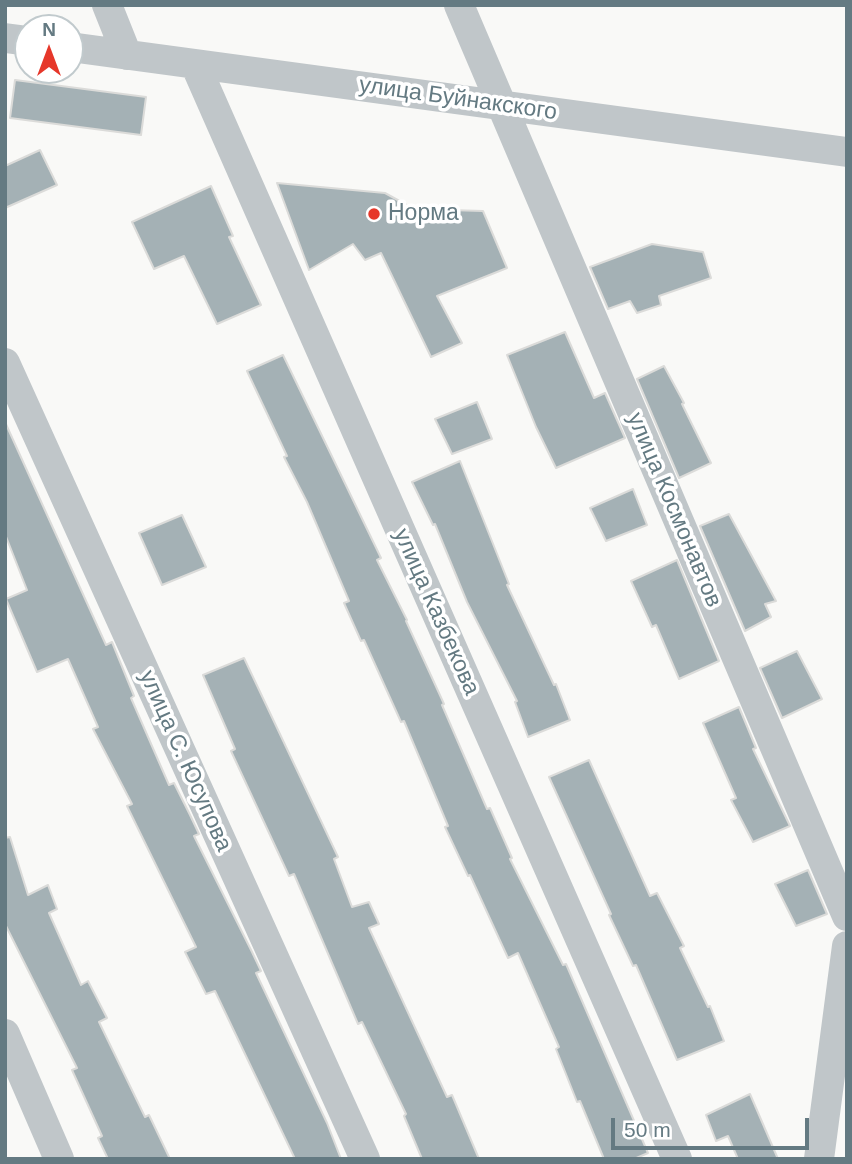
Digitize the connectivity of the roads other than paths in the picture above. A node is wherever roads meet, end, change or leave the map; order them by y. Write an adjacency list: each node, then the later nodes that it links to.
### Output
1 (107, 5): 4 (street)
2 (459, 5): 6 (street, улица Космонавтов)
3 (84, 49): 4 (street, улица Буйнакского)
4 (127, 55): 5 (street, улица Буйнакского)
5 (195, 65): 6 (street, улица Буйнакского); 14 (street, улица Казбекова)
6 (501, 104): 7 (street, улица Буйнакского); 9 (street, улица Космонавтов)
7 (847, 152)
8 (5, 363): 13 (street, улица С. Юсупова)
9 (847, 916)
10 (847, 946): 15 (street)
11 (5, 1034): 12 (street)
12 (59, 1159)
13 (365, 1159)
14 (677, 1159)
15 (819, 1159)

